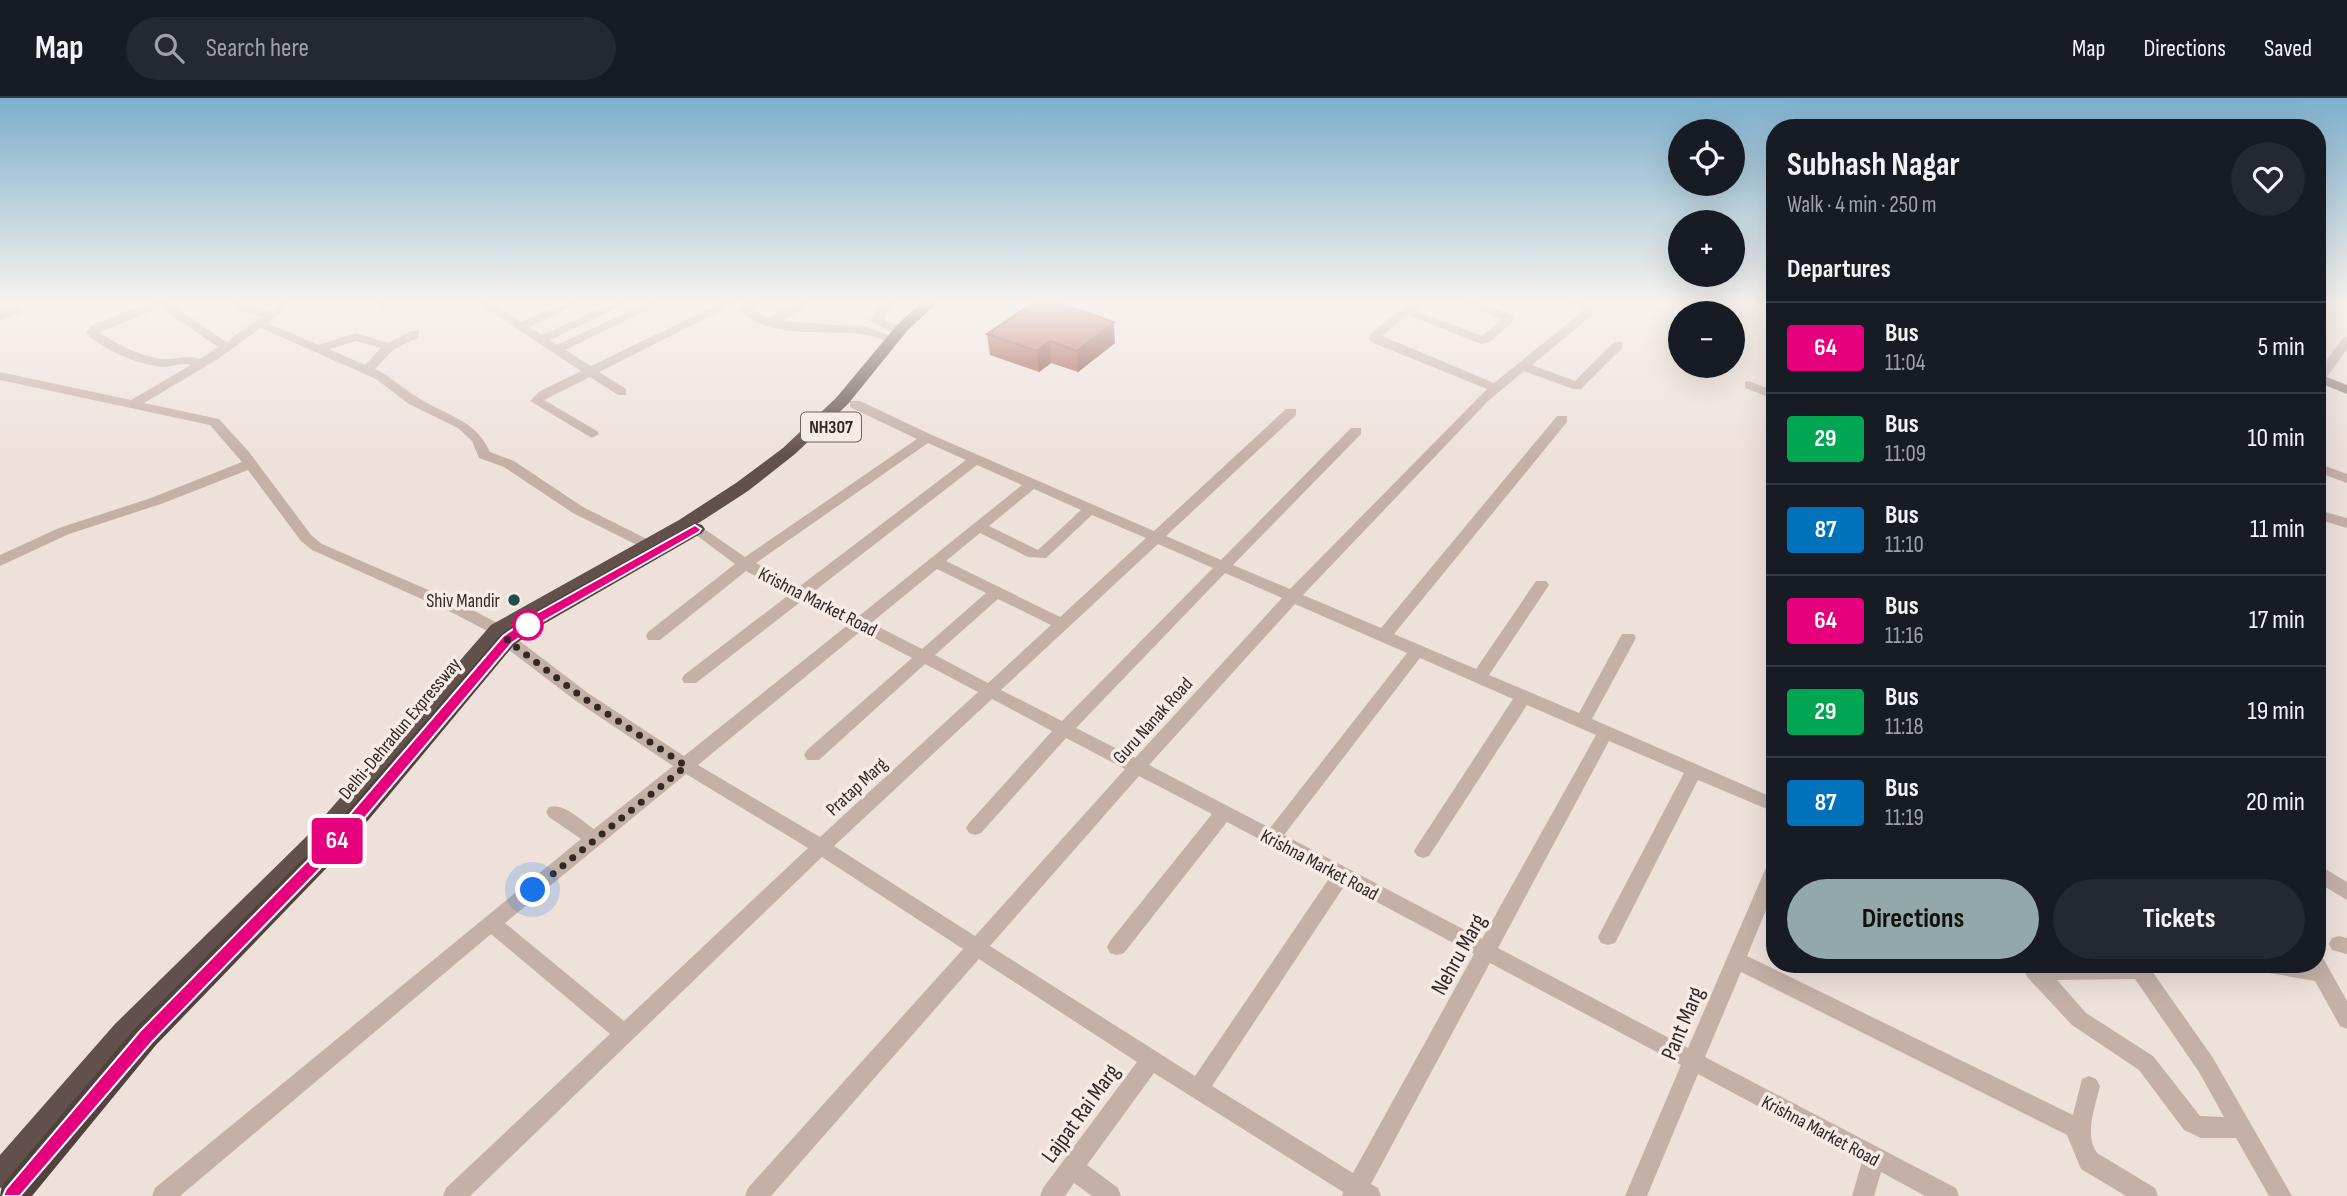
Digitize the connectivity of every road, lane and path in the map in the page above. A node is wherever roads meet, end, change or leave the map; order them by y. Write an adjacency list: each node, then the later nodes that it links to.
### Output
1 (132, 352): 13 (street)
2 (219, 352): 13 (street)
3 (325, 352): 16 (street)
4 (384, 352): 16 (street)
5 (563, 352): 17 (street)
6 (631, 352): 17 (street)
7 (883, 352): 43 (highway, NH307)
8 (896, 352): 26 (highway, NH307)
9 (1408, 352): 21 (street)
10 (1537, 352): 14 (street, Guru Nanak Road)
11 (1611, 352): 14 (street)
12 (2338, 352): 15 (street)
13 (201, 365): 25 (street)
14 (1521, 365): 21 (street, Guru Nanak Road)
15 (2326, 369)
16 (367, 370): 43 (street)
17 (593, 372): 23 (street); 30 (street)
18 (0, 376): 25 (street)
19 (2326, 381): 22 (main road)
20 (1749, 385): 24 (street)
21 (1494, 387): 51 (street, Guru Nanak Road)
22 (2347, 390)
23 (622, 392)
24 (1766, 392)
25 (134, 404): 33 (street)
26 (855, 404): 31 (street); 41 (highway, NH307)
27 (1292, 412): 42 (street, Pratap Marg)
28 (1562, 419): 55 (street)
29 (1356, 431): 47 (street)
30 (592, 433)
31 (927, 438): 32 (street); 46 (street)
32 (976, 459): 36 (street); 50 (street)
33 (250, 464): 44 (street); 54 (street)
34 (2326, 471): 35 (street)
35 (2347, 479)
36 (1033, 483): 37 (street); 40 (street)
37 (1091, 508): 40 (street); 42 (street)
38 (2326, 517): 39 (street)
39 (2347, 523)
40 (979, 527): 45 (street)
41 (695, 529): 46 (street, Krishna Market Road); 54 (highway, Delhi-Dehradun Expressway / NH307)
42 (1158, 536): 47 (street); 53 (street, Pratap Marg)
43 (648, 545): 54 (highway, NH307)
44 (0, 561)
45 (936, 562): 49 (street); 52 (street)
46 (745, 564): 50 (street, Krishna Market Road); 56 (street)
47 (1224, 565): 51 (street); 65 (street)
48 (1541, 586): 60 (street)
49 (996, 592): 53 (street); 59 (street)
50 (802, 593): 52 (street, Krishna Market Road); 61 (street)
51 (1294, 596): 55 (street); 69 (street, Guru Nanak Road)
52 (860, 623): 59 (street, Krishna Market Road); 68 (street)
53 (1062, 624): 62 (street, Pratap Marg)
54 (503, 635): 68 (street); 102 (highway, NH307); 104 (highway, Delhi-Dehradun Expressway / NH307)
55 (1384, 635): 58 (street)
56 (654, 636)
57 (1629, 638): 64 (street)
58 (1418, 650): 60 (street); 76 (street)
59 (924, 657): 62 (street, Krishna Market Road); 67 (street)
60 (1479, 677): 63 (street)
61 (690, 679)
62 (989, 691): 65 (street, Krishna Market Road); 77 (street, Pratap Marg)
63 (1523, 697): 64 (street); 78 (street)
64 (1582, 723): 66 (street)
65 (1064, 729): 69 (street, Krishna Market Road); 74 (street)
66 (1605, 733): 70 (street); 87 (street, Nehru Marg)
67 (813, 755)
68 (686, 766): 75 (street); 77 (street)
69 (1136, 768): 73 (street, Krishna Market Road); 86 (street, Guru Nanak Road)
70 (1693, 771): 71 (street); 84 (street)
71 (1766, 802)
72 (555, 812): 75 (street)
73 (1224, 813): 76 (street, Krishna Market Road); 85 (street)
74 (975, 828)
75 (596, 839): 83 (street)
76 (1271, 839): 79 (street, Krishna Market Road)
77 (821, 847): 86 (street); 93 (street, Pratap Marg)
78 (1423, 851)
79 (1341, 875): 87 (street, Krishna Market Road); 97 (street)
80 (2326, 878): 81 (street)
81 (2347, 892)
82 (1766, 894): 88 (street, Pant Marg)
83 (491, 923): 93 (street); 105 (street)
84 (1608, 937)
85 (1117, 947)
86 (978, 949): 94 (street); 107 (street, Guru Nanak Road)
87 (1487, 952): 95 (street, Krishna Market Road); 103 (street, Nehru Marg)
88 (1736, 960): 95 (street, Pant Marg); 99 (street)
89 (2038, 973): 98 (street)
90 (2141, 973): 98 (street)
91 (2320, 973): 92 (street)
92 (2347, 1020)
93 (624, 1033): 106 (street, Pratap Marg)
94 (1151, 1060): 97 (street); 101 (street, Lajpat Rai Marg)
95 (1692, 1061): 100 (street, Krishna Market Road); 110 (street, Pant Marg)
96 (2089, 1086): 99 (street)
97 (1198, 1089): 103 (street)
98 (2241, 1127): 114 (street)
99 (2076, 1128): 113 (street)
100 (1874, 1159): 111 (street); 112 (street, Krishna Market Road)
101 (1072, 1168): 108 (street, Lajpat Rai Marg); 109 (street)
102 (0, 1175)
103 (1360, 1193)
104 (13, 1196)
105 (163, 1196)
106 (454, 1196)
107 (756, 1196)
108 (1051, 1196)
109 (1110, 1196)
110 (1636, 1196)
111 (1863, 1196)
112 (1948, 1196)
113 (2147, 1196)
114 (2281, 1196)

